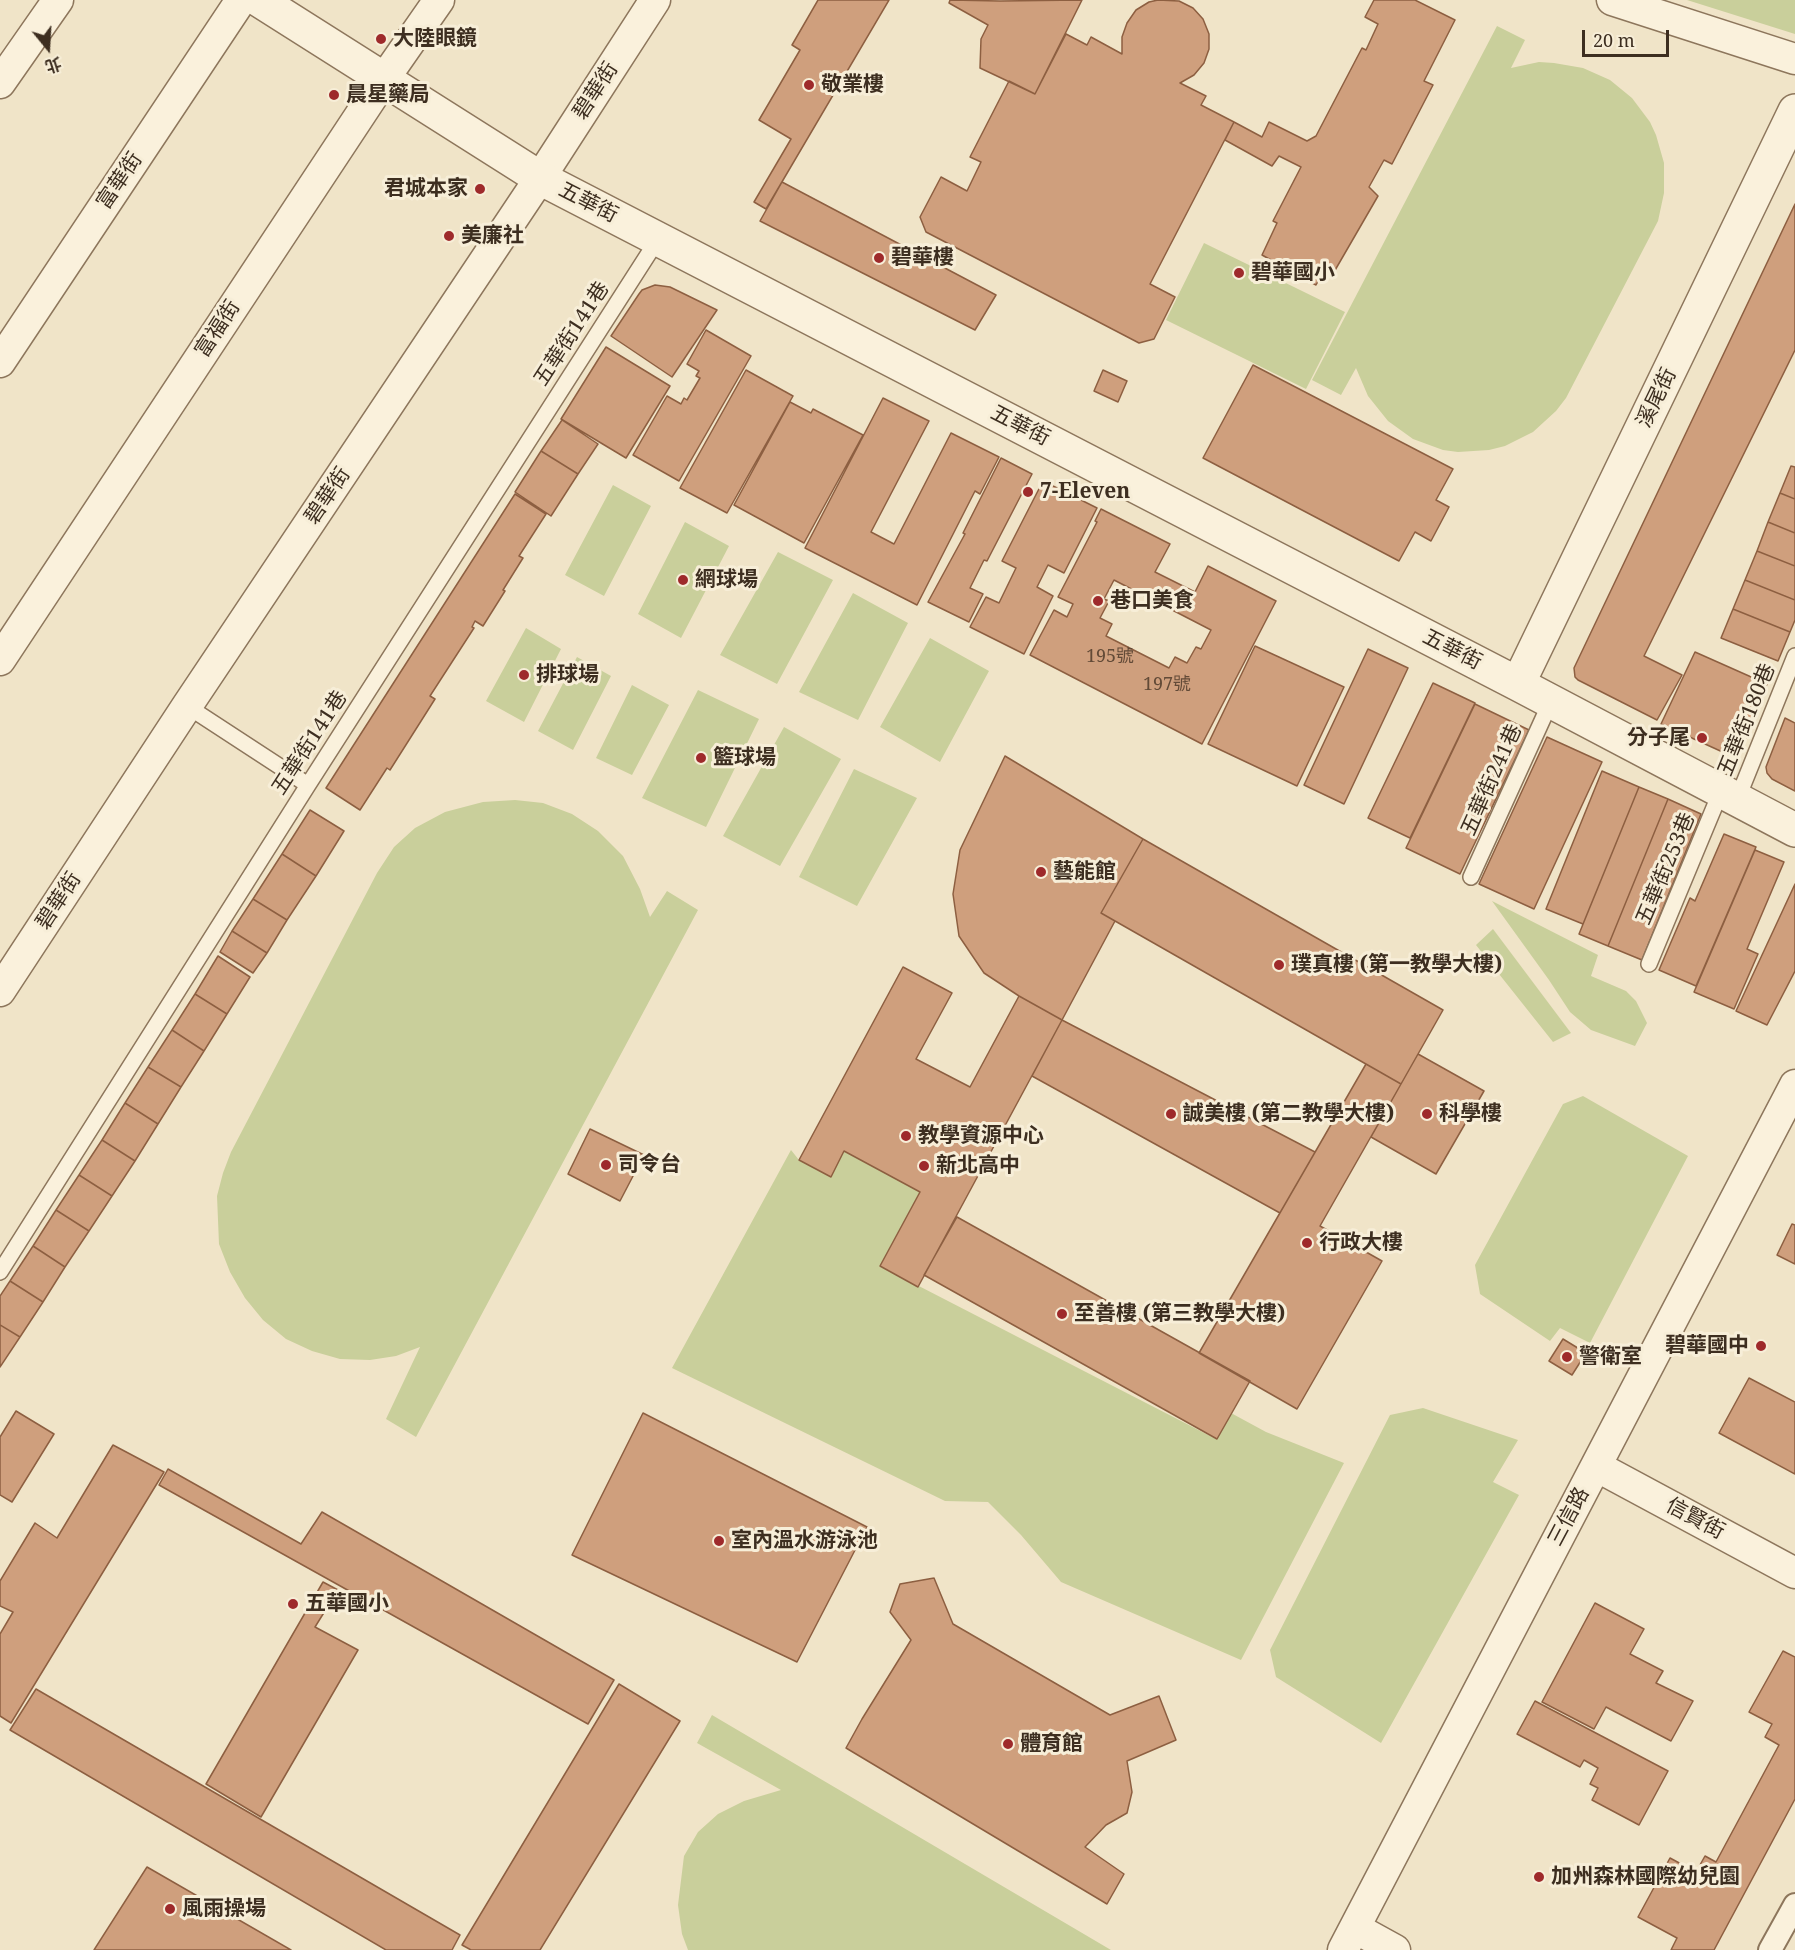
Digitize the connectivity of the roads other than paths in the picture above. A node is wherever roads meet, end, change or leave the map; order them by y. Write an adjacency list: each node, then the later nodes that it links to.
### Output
1 (58, 0): 9 (street)
2 (241, 0): 13 (street, 富華街)
3 (259, 0): 8 (street, 五華街)
4 (439, 0): 8 (street, 富福街)
5 (655, 0): 11 (street, 碧華街)
6 (1612, 0): 7 (street)
7 (1795, 59)
8 (384, 79): 11 (street, 五華街); 15 (street, 富福街)
9 (0, 83)
10 (1795, 111): 16 (street, 溪尾街)
11 (540, 178): 12 (street, 五華街); 18 (street, 碧華街)
12 (658, 239): 16 (street, 五華街); 19 (lane, 五華街141巷)
13 (0, 362)
14 (1795, 656): 20 (lane, 五華街180巷)
15 (0, 660)
16 (1518, 684): 17 (street, 五華街)
17 (1551, 701): 20 (street, 五華街); 22 (lane, 五華街241巷)
18 (187, 706): 19 (lane); 24 (street, 碧華街)
19 (308, 785): 26 (lane, 五華街141巷)
20 (1729, 795): 21 (street, 五華街); 23 (lane, 五華街253巷)
21 (1795, 830)
22 (1471, 877)
23 (1649, 964)
24 (0, 991)
25 (1795, 1085): 27 (street, 三信路)
26 (0, 1272)
27 (1596, 1466): 28 (street, 信賢街); 30 (street, 三信路)
28 (1795, 1573)
29 (1795, 1905): 32 (street)
30 (1349, 1939): 31 (street)
31 (1395, 1950)
32 (1770, 1950)

